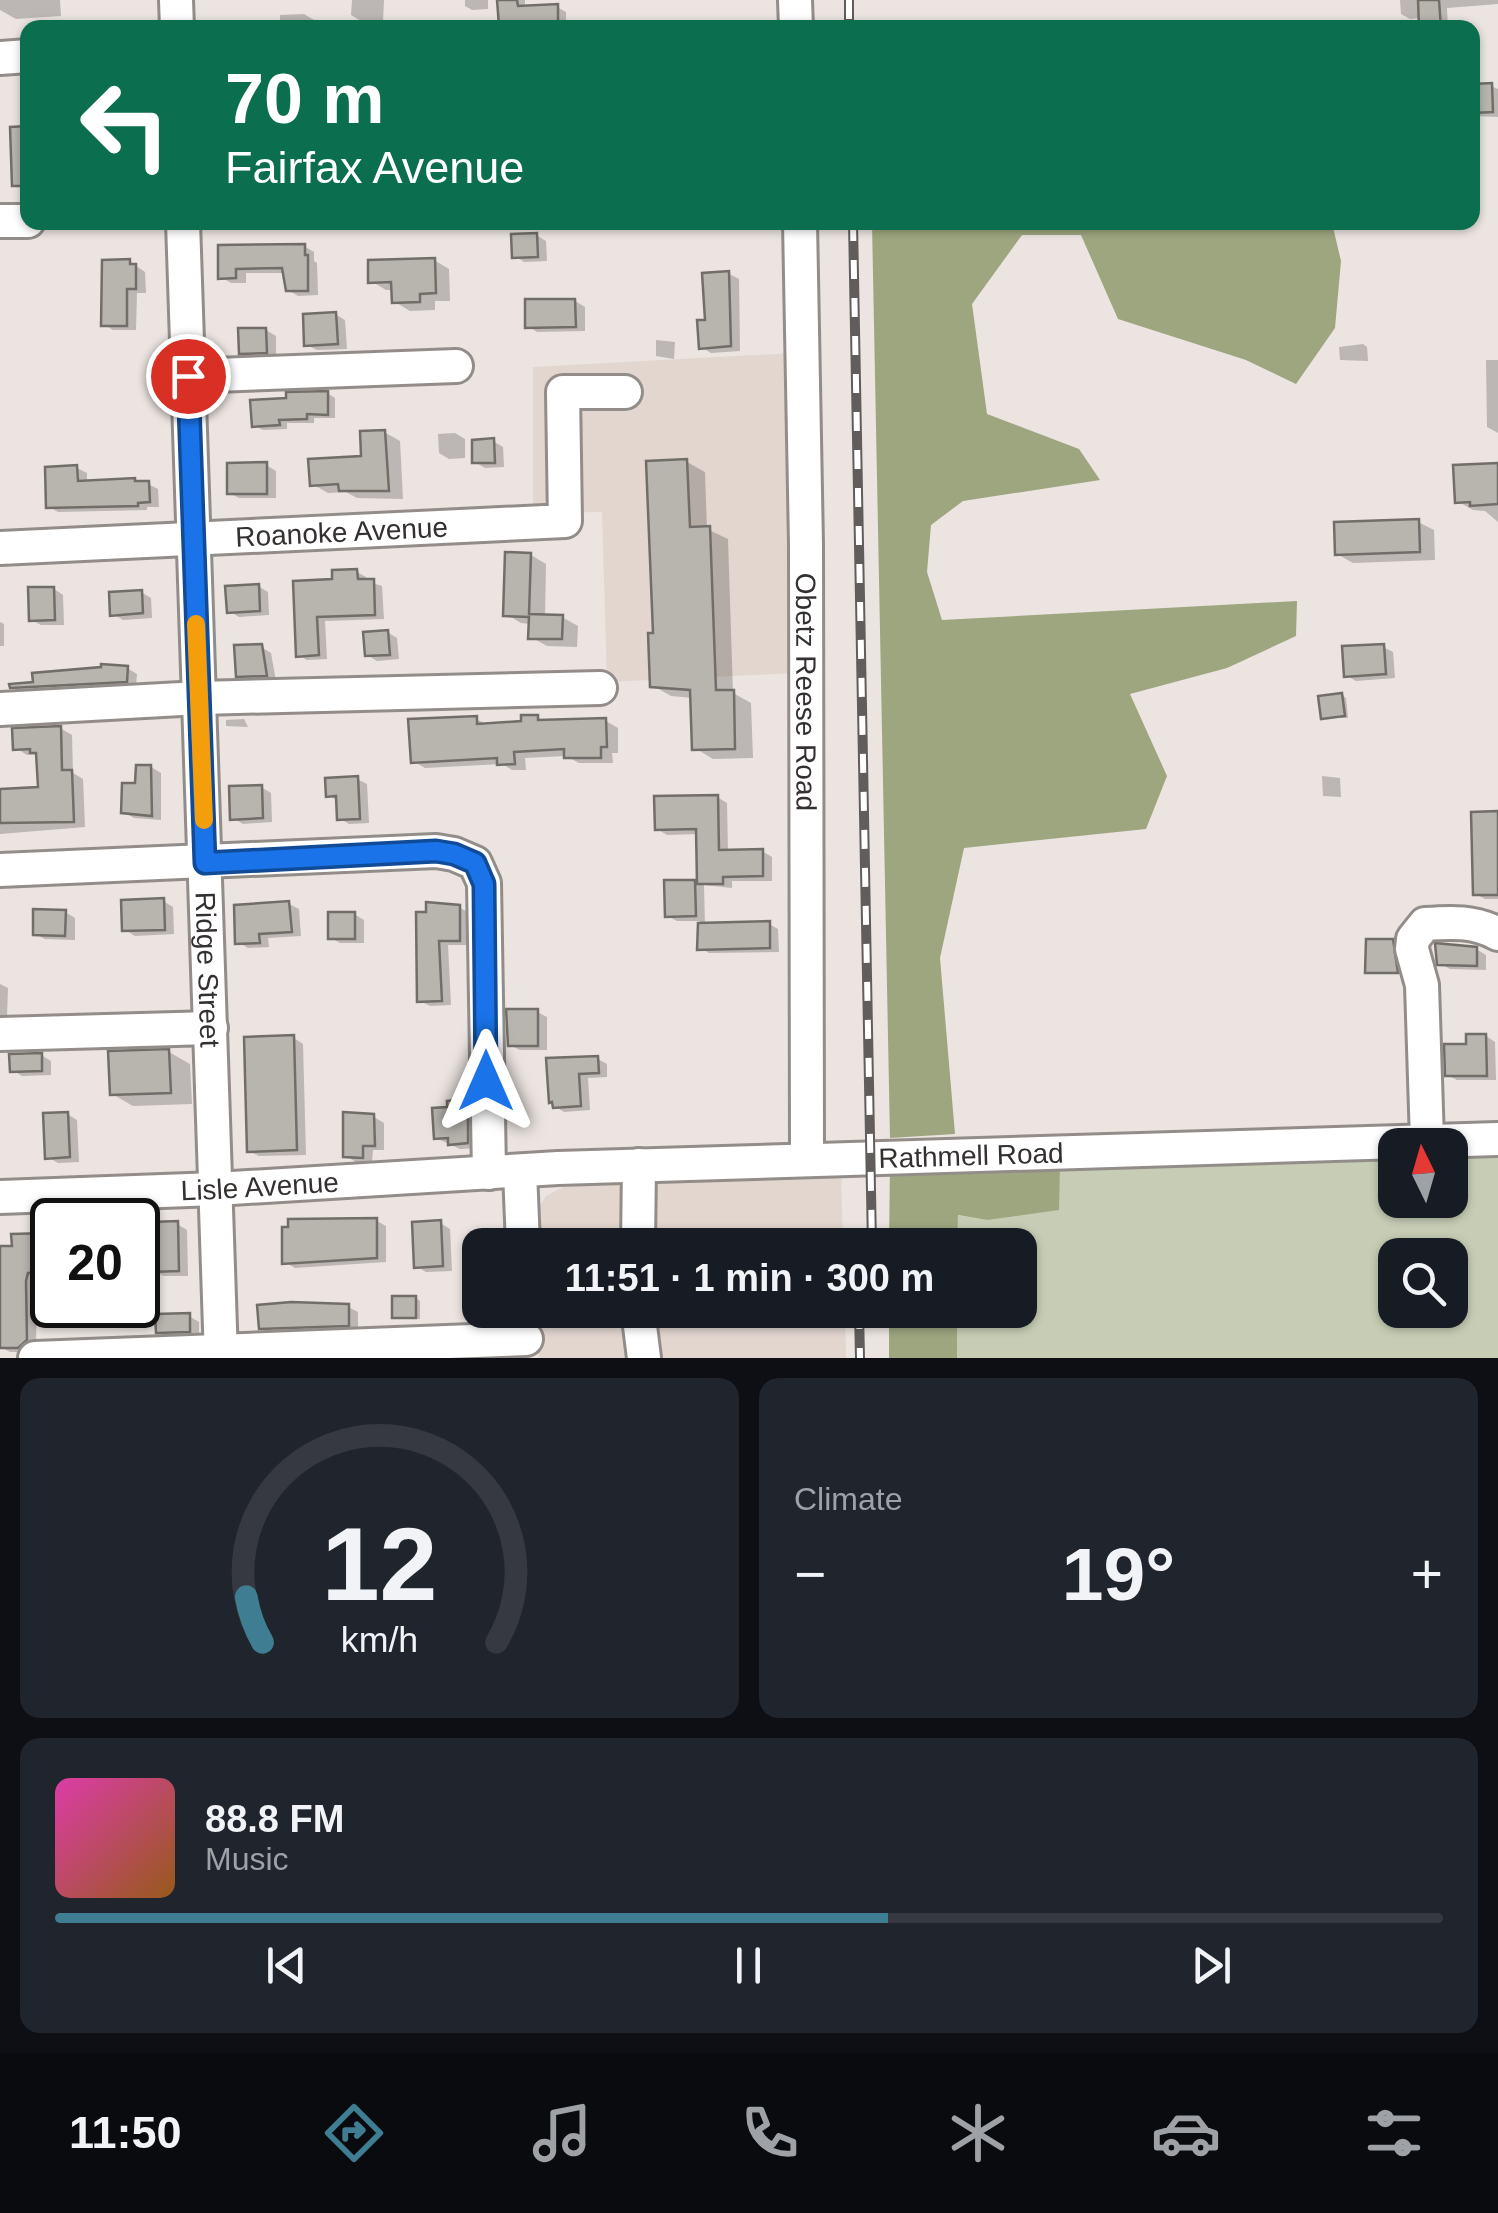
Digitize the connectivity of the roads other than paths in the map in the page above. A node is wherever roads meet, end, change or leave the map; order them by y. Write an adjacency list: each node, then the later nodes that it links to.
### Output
1 (183, 230): 4 (street, Ridge Street)
2 (800, 230): 20 (street, Obetz Reese Road)
3 (456, 366): 4 (street)
4 (188, 376): 6 (street, Ridge Street)
5 (625, 392): 6 (street, Roanoke Avenue)
6 (194, 540): 7 (street, Roanoke Avenue); 9 (street, Ridge Street)
7 (0, 548)
8 (600, 688): 9 (street)
9 (199, 698): 10 (street); 11 (street, Ridge Street)
10 (0, 709)
11 (205, 863): 12 (street); 14 (street, Ridge Street); 22 (street)
12 (0, 870)
13 (1498, 934): 16 (street)
14 (210, 1028): 15 (street); 23 (street, Ridge Street)
15 (0, 1034)
16 (1427, 1128)
17 (1498, 1139): 18 (street, Rathmell Road)
18 (1468, 1140)
19 (1378, 1143): 20 (street, Rathmell Road)
20 (808, 1160): 21 (street, Rathmell Road)
21 (639, 1166): 22 (street, Rathmell Road); 26 (street)
22 (504, 1172): 23 (street, Lisle Avenue); 25 (street)
23 (216, 1189): 24 (street, Lisle Avenue); 29 (street, Ridge Street)
24 (0, 1197)
25 (519, 1228)
26 (638, 1228)
27 (640, 1328): 31 (street)
28 (526, 1336): 29 (street)
29 (221, 1354): 30 (street)
30 (36, 1358)
31 (644, 1358)

